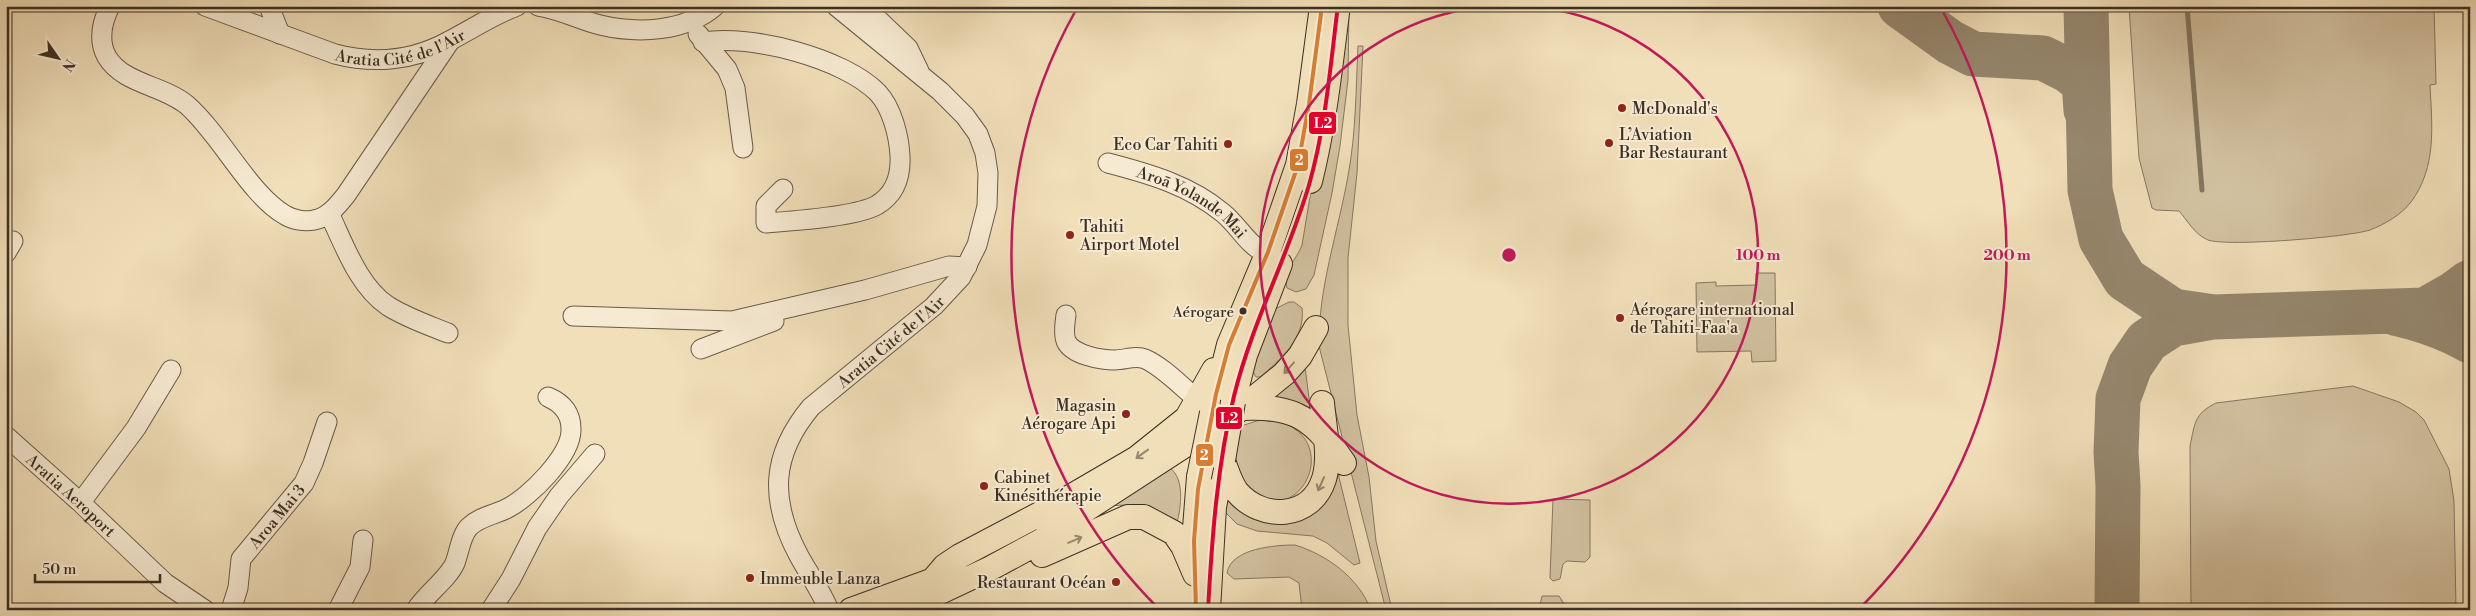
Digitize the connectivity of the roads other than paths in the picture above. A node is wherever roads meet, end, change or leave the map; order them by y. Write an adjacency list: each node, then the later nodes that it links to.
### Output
1 (110, 6): 19 (street)
2 (206, 6): 12 (street, Aratia Cité de l'Air)
3 (269, 6): 12 (street)
4 (517, 6): 13 (street, Aratia Cité de l'Air)
5 (715, 6): 11 (street)
6 (836, 6): 15 (street, Aratia Cité de l'Air)
7 (864, 6): 15 (street, Aratia Cité de l'Air)
8 (1322, 6): 20 (main road)
9 (1335, 6): 31 (main road)
10 (546, 7): 11 (street)
11 (689, 22): 14 (street)
12 (280, 34): 13 (street, Aratia Cité de l'Air)
13 (450, 41): 19 (street)
14 (703, 42): 16 (street); 18 (street)
15 (922, 76): 21 (street, Aratia Cité de l'Air)
16 (743, 148)
17 (1108, 163): 20 (street, Aroā Yolande Mai)
18 (783, 189)
19 (328, 213): 26 (street)
20 (1268, 254): 32 (main road)
21 (968, 267): 22 (street); 49 (street, Aratia Cité de l'Air)
22 (840, 296): 24 (street); 27 (street)
23 (1066, 315): 32 (street)
24 (573, 316)
25 (1316, 328): 31 (main road, one-way to 31)
26 (448, 333)
27 (701, 349)
28 (171, 370): 39 (street)
29 (548, 397): 47 (street)
30 (1322, 403): 35 (main road)
31 (1238, 405): 35 (main road); 37 (main road, bridge); 40 (main road)
32 (1204, 406): 42 (main road, bridge); 43 (main road, one-way to 43)
33 (327, 422): 45 (street, Aroa Mai 3)
34 (6, 436): 39 (street, Aratia Aeroport)
35 (1325, 436): 37 (main road, one-way to 37); 38 (main road)
36 (595, 454): 48 (street)
37 (1223, 460): 54 (main road)
38 (1344, 463)
39 (81, 502): 44 (street, Aratia Aeroport)
40 (1085, 510): 43 (main road); 51 (main road)
41 (363, 540): 46 (street)
42 (1195, 574): 52 (main road, one-way to 42); 53 (main road)
43 (933, 580): 50 (main road)
44 (206, 610)
45 (231, 610)
46 (338, 610)
47 (416, 610)
48 (491, 610)
49 (829, 610)
50 (851, 610)
51 (902, 610)
52 (939, 610)
53 (1196, 610)
54 (1208, 610)

